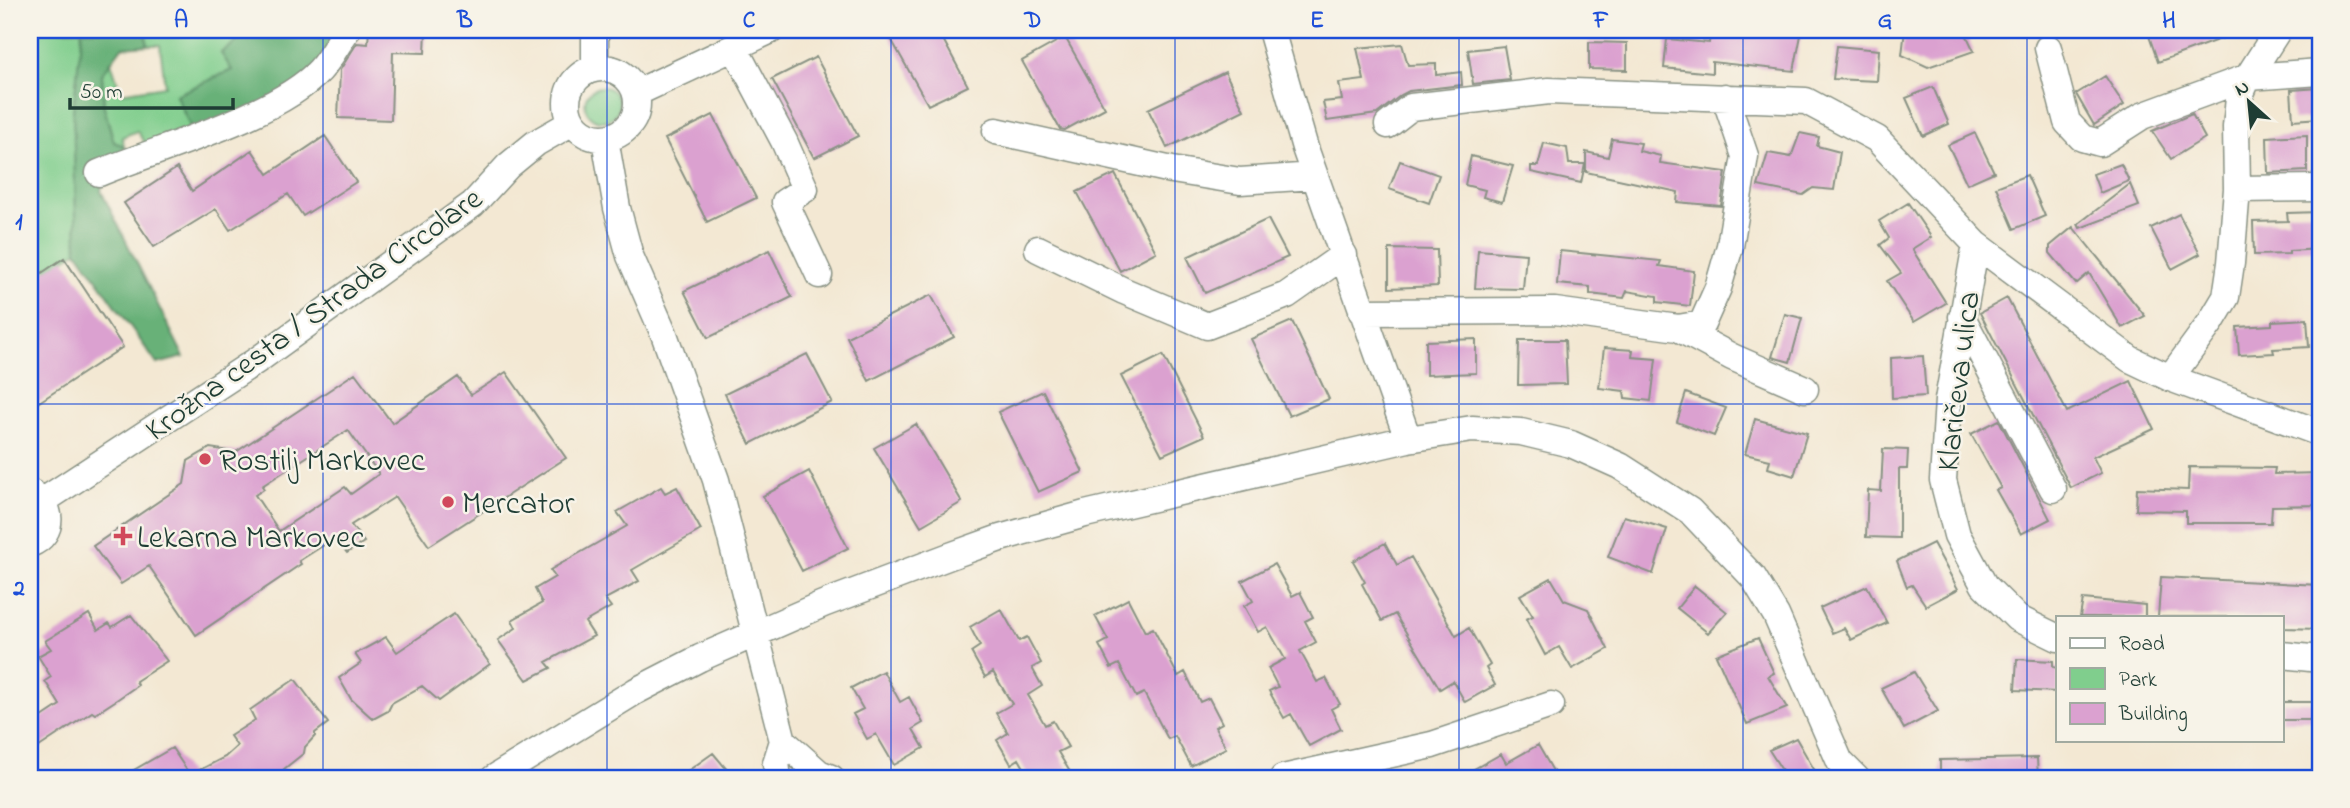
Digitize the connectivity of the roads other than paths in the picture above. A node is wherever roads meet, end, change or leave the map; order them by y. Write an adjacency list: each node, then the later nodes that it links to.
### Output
1 (347, 30): 17 (street)
2 (595, 30): 8 (street)
3 (771, 30): 6 (street)
4 (1270, 30): 18 (street)
5 (2278, 30): 10 (street)
6 (734, 47): 11 (street); 24 (street)
7 (2048, 48): 10 (street)
8 (596, 68): 11 (street); 13 (street)
9 (2320, 72): 10 (street)
10 (2248, 77): 20 (street)
11 (636, 93): 16 (street)
12 (1725, 97): 14 (street); 21 (street); 27 (street)
13 (571, 123): 16 (street); 33 (street, Krožna cesta / Strada Circolare)
14 (1388, 125)
15 (996, 131): 18 (street)
16 (605, 139): 35 (street)
17 (99, 173)
18 (1315, 176): 23 (street)
19 (2320, 188): 20 (street)
20 (2237, 189): 28 (street)
21 (1976, 244): 26 (street, Klaričeva ulica); 28 (street)
22 (1038, 249): 23 (street)
23 (1344, 255): 25 (street)
24 (820, 275)
25 (1363, 312): 27 (street); 31 (street)
26 (1962, 317): 32 (street); 36 (street, Klaričeva ulica)
27 (1678, 328): 29 (street)
28 (2170, 378): 30 (street)
29 (1805, 389)
30 (2320, 433)
31 (1408, 439): 35 (street); 45 (street)
32 (2053, 489)
33 (36, 497): 34 (street)
34 (30, 544)
35 (755, 634): 40 (street); 41 (street)
36 (2056, 637)
37 (2284, 655): 38 (street)
38 (2320, 659)
39 (1551, 705): 44 (street)
40 (783, 741): 42 (street); 43 (street)
41 (494, 778)
42 (778, 778)
43 (831, 778)
44 (1283, 778)
45 (1856, 778)

